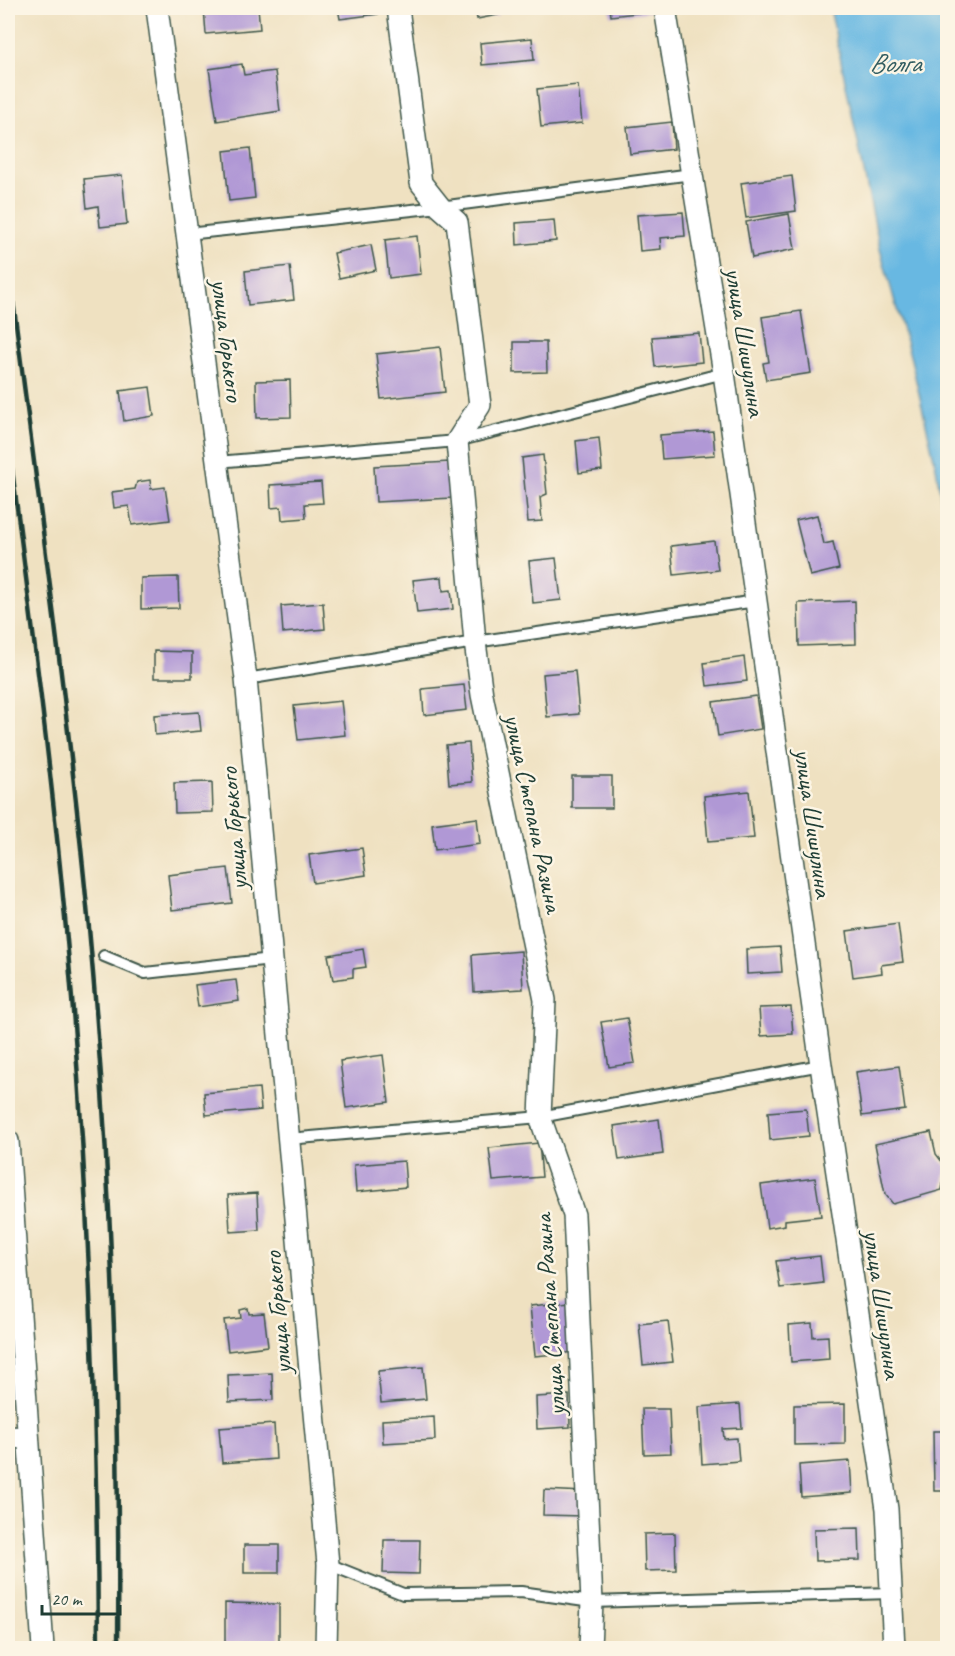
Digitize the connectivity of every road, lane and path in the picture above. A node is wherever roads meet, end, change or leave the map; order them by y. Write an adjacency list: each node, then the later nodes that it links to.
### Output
1 (157, 8): 6 (street, улица Горького)
2 (398, 8): 5 (street)
3 (665, 8): 4 (street, улица Шишулина)
4 (692, 174): 5 (lane); 7 (street, улица Шишулина)
5 (440, 207): 6 (lane); 8 (street)
6 (187, 234): 9 (street, улица Горького)
7 (724, 373): 8 (lane); 10 (street, улица Шишулина)
8 (457, 441): 9 (lane); 11 (street, улица Степана Разина)
9 (217, 462): 12 (street, улица Горького)
10 (756, 602): 11 (lane); 15 (street, улица Шишулина)
11 (475, 642): 12 (lane); 16 (street, улица Степана Разина)
12 (246, 679): 14 (street, улица Горького)
13 (104, 956): 14 (lane)
14 (272, 959): 17 (street, улица Горького)
15 (820, 1065): 16 (lane); 21 (street, улица Шишулина)
16 (540, 1117): 17 (lane); 22 (street, улица Степана Разина)
17 (288, 1139): 20 (street, улица Горького)
18 (8, 1141): 19 (street)
19 (18, 1437): 23 (street)
20 (328, 1564): 22 (lane); 24 (street, улица Горького)
21 (891, 1593): 22 (lane); 26 (street, улица Шишулина)
22 (592, 1602): 25 (street, улица Степана Разина)
23 (43, 1648)
24 (326, 1648)
25 (590, 1648)
26 (894, 1648)

